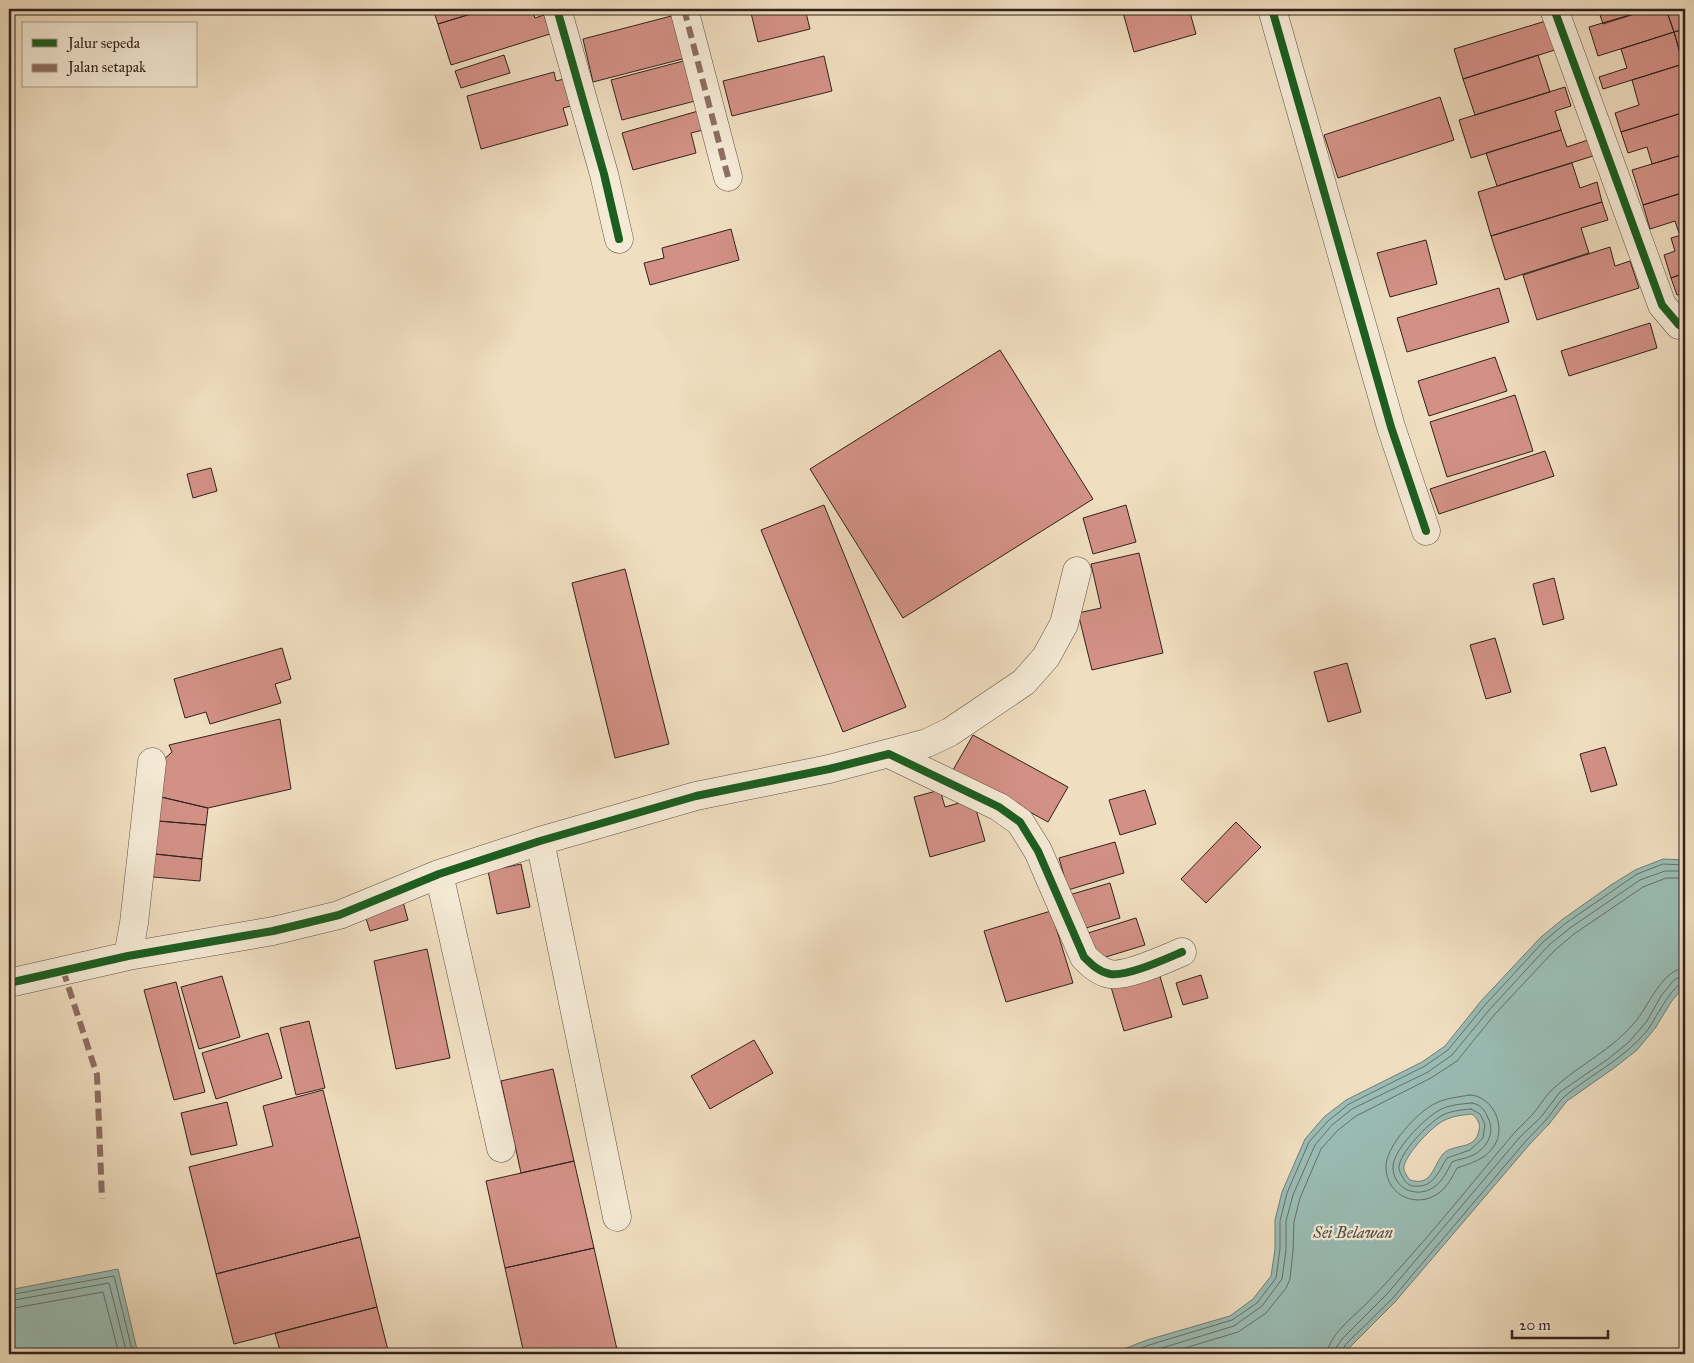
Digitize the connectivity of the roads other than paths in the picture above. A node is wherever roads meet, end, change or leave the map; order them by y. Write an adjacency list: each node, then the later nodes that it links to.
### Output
1 (557, 9): 6 (street)
2 (684, 9): 5 (street)
3 (1272, 9): 8 (street)
4 (1554, 9): 7 (street)
5 (728, 178)
6 (619, 239)
7 (1685, 326)
8 (1426, 531)
9 (1077, 570): 10 (street)
10 (889, 754): 12 (street); 14 (street)
11 (152, 762): 15 (street)
12 (540, 841): 13 (street); 18 (street)
13 (439, 874): 15 (street); 17 (street)
14 (1182, 952)
15 (128, 956): 16 (street)
16 (9, 983)
17 (501, 1148)
18 (617, 1217)

